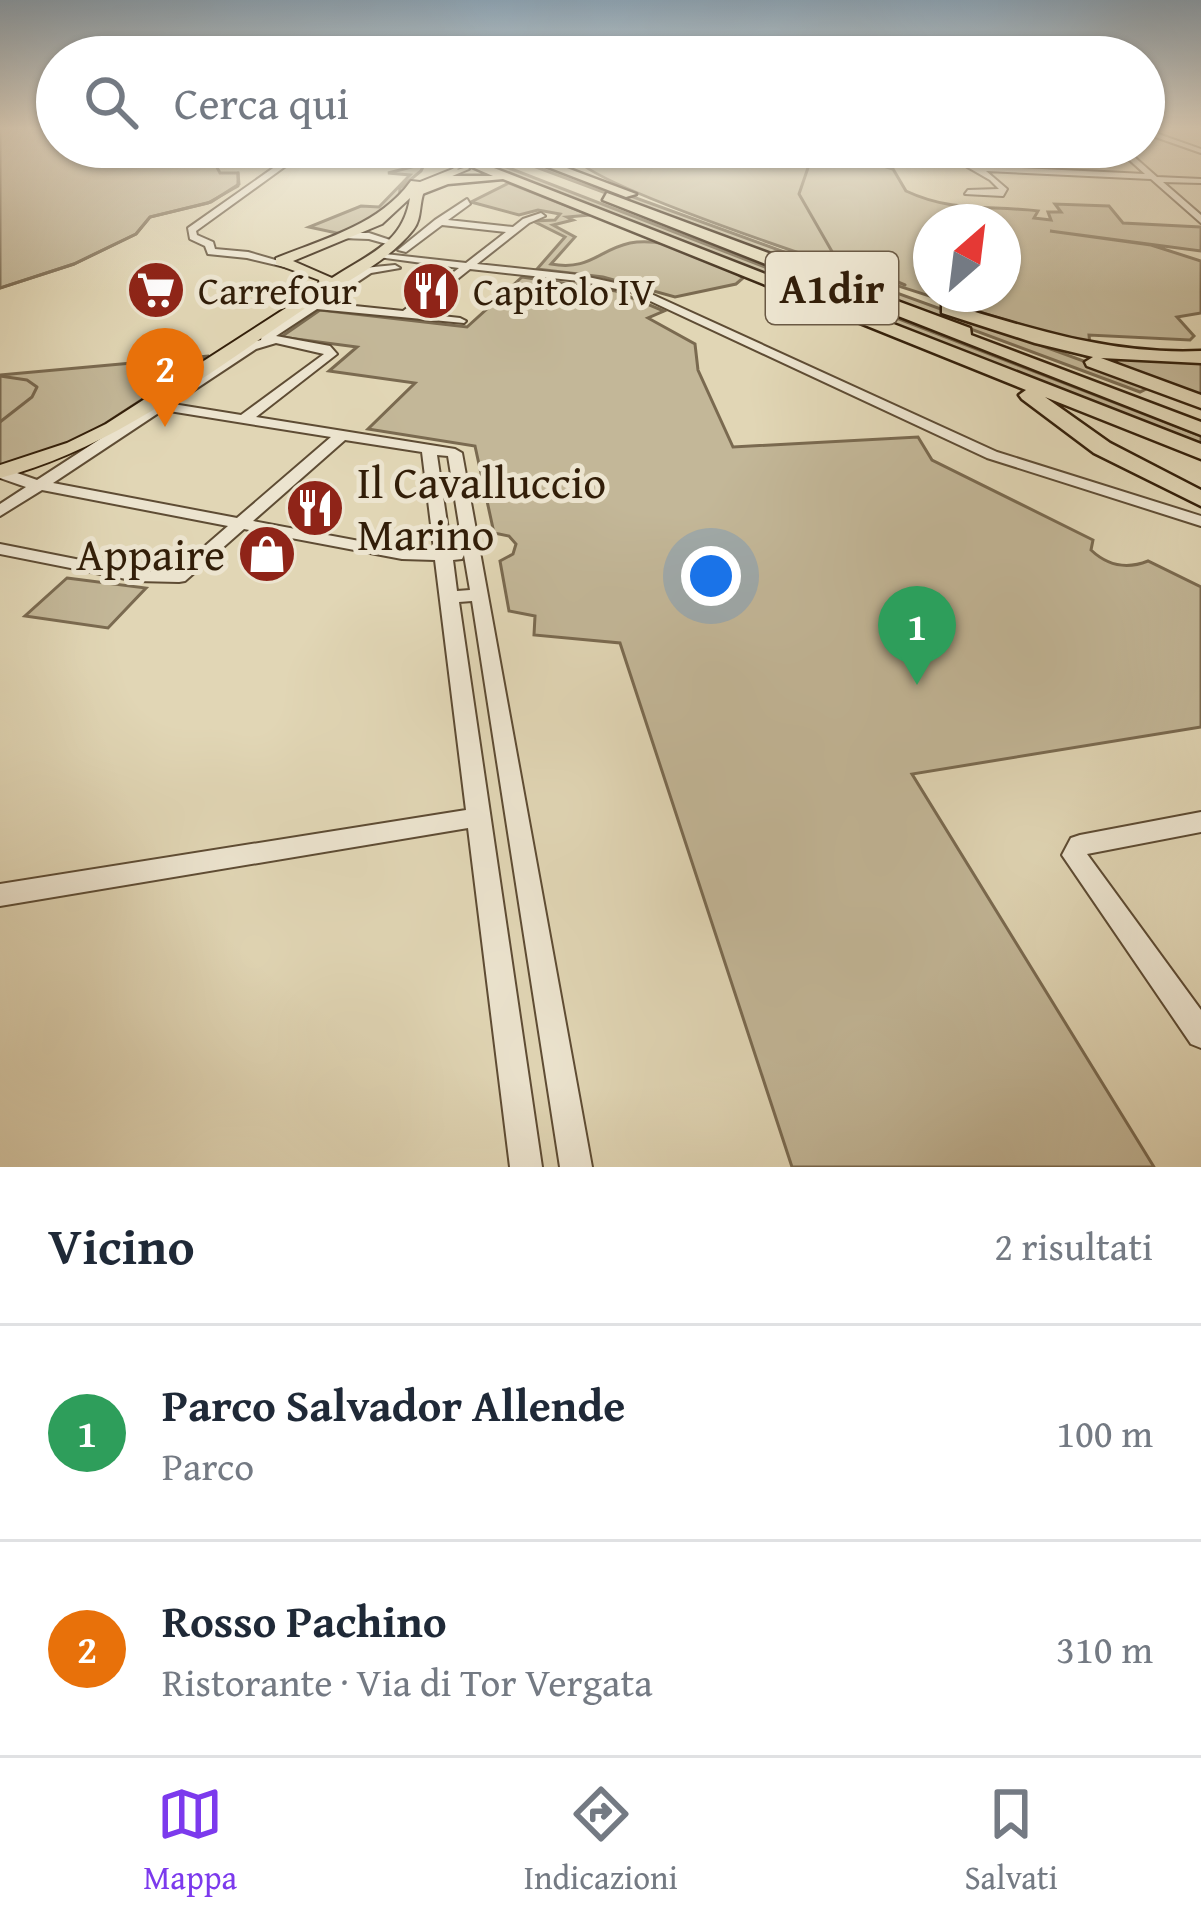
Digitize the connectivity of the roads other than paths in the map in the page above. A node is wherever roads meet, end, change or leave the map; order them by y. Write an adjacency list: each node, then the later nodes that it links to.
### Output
1 (259, 182): 25 (street)
2 (264, 182): 24 (street)
3 (418, 182): 13 (highway)
4 (426, 182): 13 (main road)
5 (438, 182): 13 (highway)
6 (502, 182): 15 (highway)
7 (523, 182): 15 (highway)
8 (527, 182): 42 (highway, A1dir)
9 (567, 182): 42 (highway, A1dir)
10 (598, 182): 35 (highway)
11 (997, 182): 14 (street)
12 (1159, 182): 20 (street)
13 (413, 191): 19 (main road); 21 (main road)
14 (968, 193)
15 (561, 197): 37 (highway)
16 (467, 202): 18 (street)
17 (541, 216): 22 (street)
18 (443, 218): 19 (street); 22 (street); 26 (street)
19 (414, 219): 21 (main road); 26 (main road)
20 (1201, 220)
21 (368, 226): 23 (main road)
22 (515, 230): 30 (street)
23 (344, 236): 26 (street); 27 (main road)
24 (231, 242): 25 (street); 27 (street)
25 (209, 247): 27 (street)
26 (399, 247): 28 (main road); 29 (street)
27 (290, 260): 31 (main road)
28 (377, 261): 29 (street); 31 (main road); 32 (street)
29 (446, 263): 30 (street)
30 (469, 266): 33 (street); 50 (street)
31 (322, 281): 36 (main road)
32 (314, 305): 33 (street); 36 (street)
33 (404, 316): 34 (street)
34 (460, 321)
35 (994, 326): 38 (highway); 39 (highway)
36 (267, 336): 40 (street); 41 (street); 46 (main road)
37 (957, 356): 45 (highway); 48 (highway)
38 (1201, 357)
39 (1201, 402)
40 (162, 406): 41 (street); 47 (street)
41 (244, 419): 43 (street)
42 (1201, 425)
43 (343, 435): 44 (street); 51 (street)
44 (429, 449): 53 (street); 54 (street)
45 (1201, 452)
46 (0, 472): 47 (street)
47 (39, 485): 49 (street); 51 (street)
48 (1201, 499)
49 (0, 511)
50 (1201, 521)
51 (244, 524): 52 (street); 54 (street)
52 (0, 549)
53 (472, 553): 54 (street); 55 (street)
54 (444, 556): 56 (street)
55 (480, 594): 56 (street); 62 (street)
56 (449, 598): 57 (street)
57 (479, 817): 59 (street); 61 (street)
58 (1201, 822): 60 (street)
59 (0, 896)
60 (1201, 1034)
61 (526, 1167)
62 (576, 1167)

